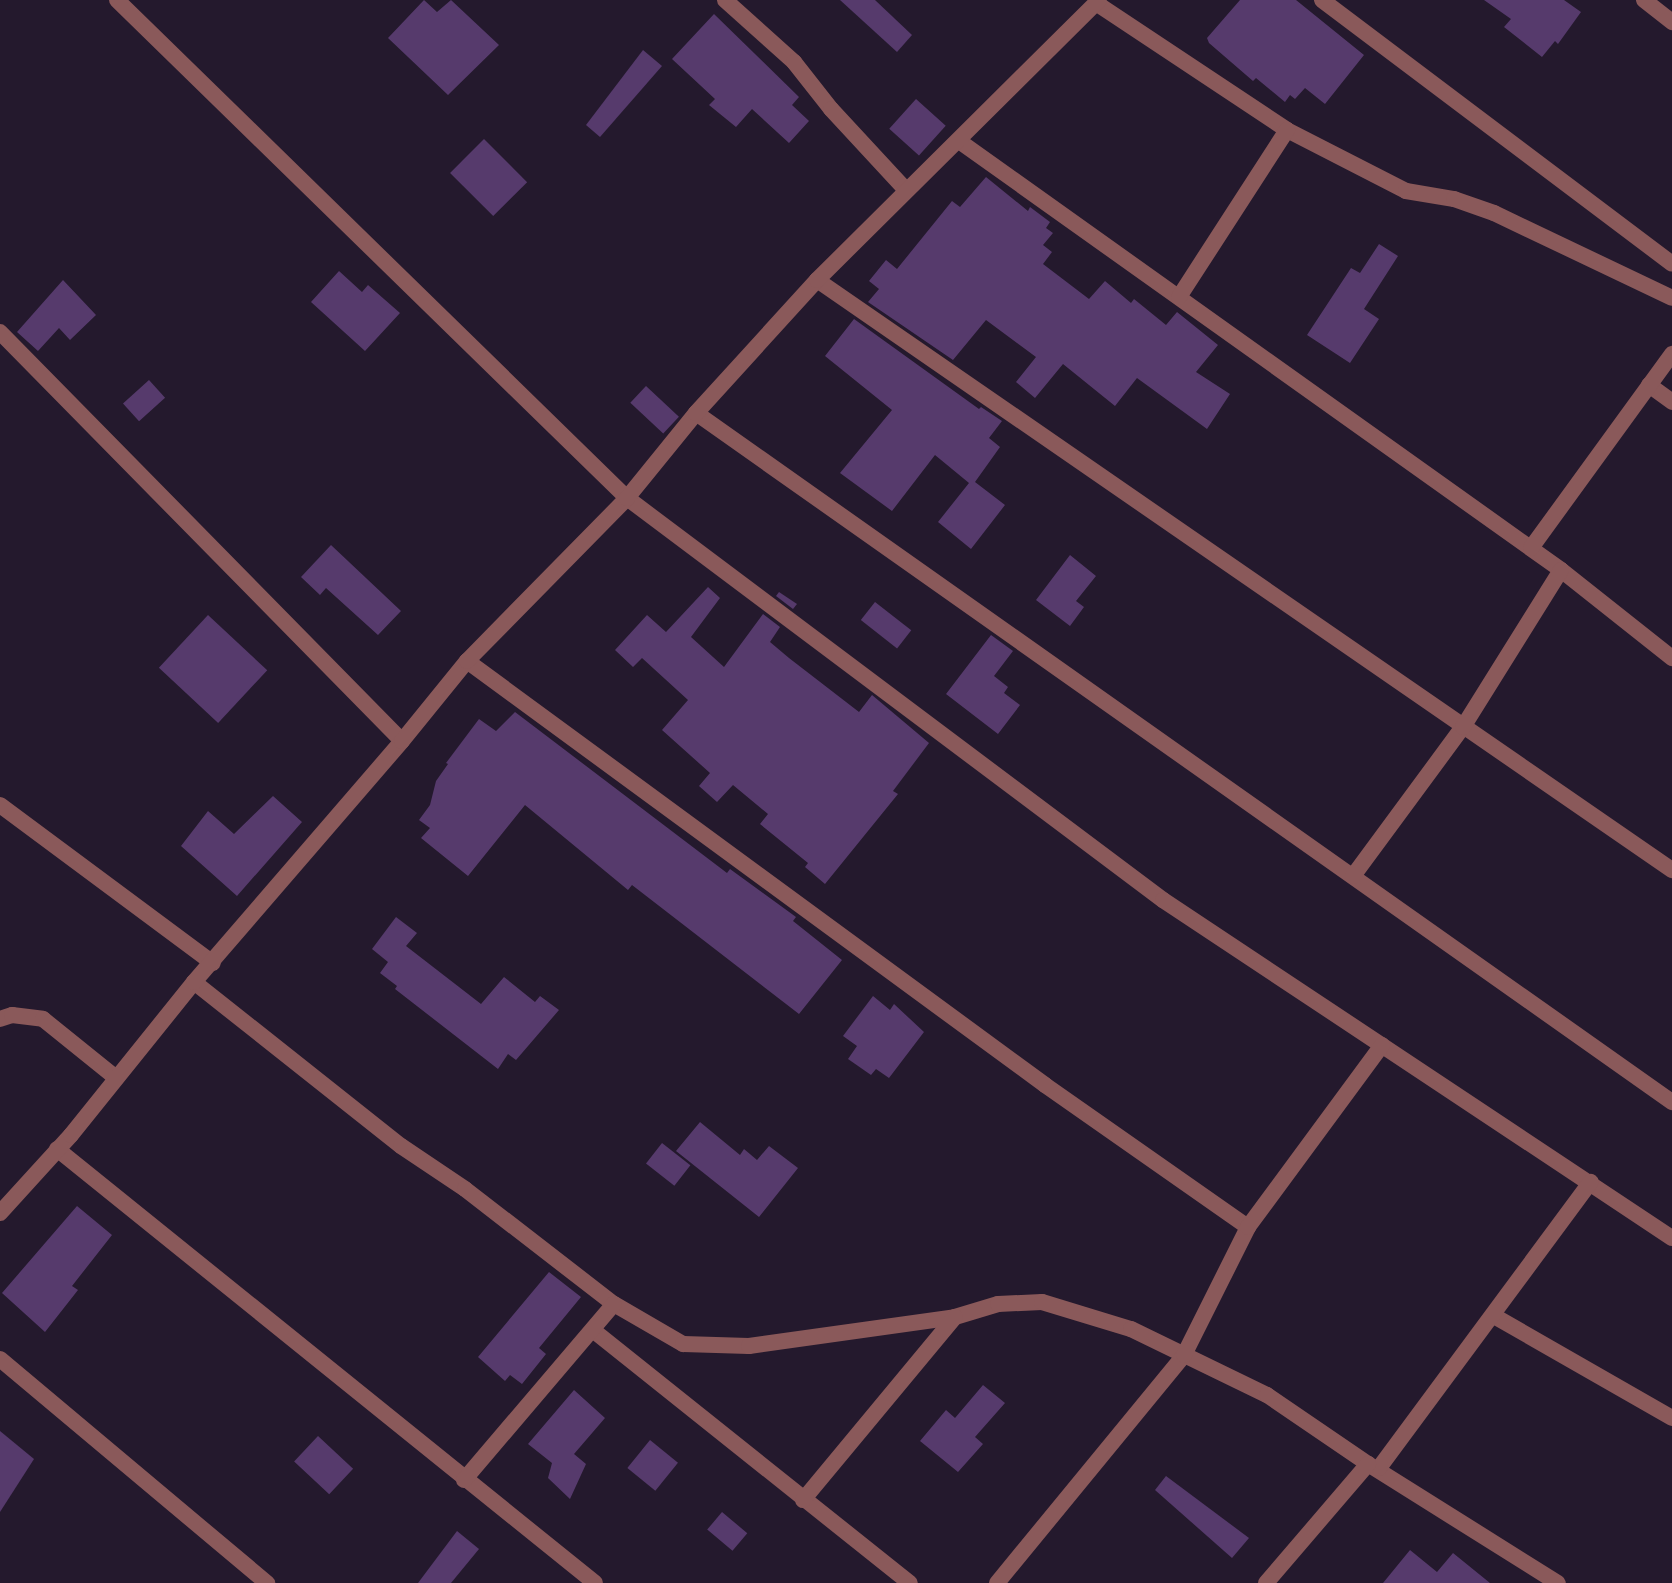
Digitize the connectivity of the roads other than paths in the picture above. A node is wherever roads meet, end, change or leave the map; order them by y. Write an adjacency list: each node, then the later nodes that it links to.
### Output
1 (117, 0): 19 (street)
2 (725, 0): 9 (street)
3 (1322, 0): 10 (street)
4 (1644, 0): 6 (street)
5 (1097, 1): 7 (street); 8 (street)
6 (1672, 22)
7 (1287, 130): 12 (street); 13 (street)
8 (959, 141): 9 (street); 12 (street)
9 (906, 190): 11 (street)
10 (1672, 264)
11 (817, 280): 18 (street); 24 (street)
12 (1179, 297): 20 (street)
13 (1672, 298)
14 (0, 332): 25 (street)
15 (1672, 354): 16 (street)
16 (1649, 385): 17 (street); 20 (street)
17 (1672, 402)
18 (696, 413): 19 (street); 28 (street)
19 (627, 498): 23 (street); 32 (street)
20 (1531, 548): 21 (street)
21 (1561, 570): 22 (street); 24 (street)
22 (1672, 658)
23 (467, 661): 25 (street); 38 (street)
24 (1463, 727): 27 (street); 28 (street)
25 (402, 741): 29 (street)
26 (0, 805): 29 (street)
27 (1672, 870)
28 (1353, 876): 34 (street)
29 (213, 963): 30 (street)
30 (194, 982): 33 (street); 40 (street)
31 (0, 1019): 33 (street)
32 (1382, 1045): 36 (street); 38 (street)
33 (116, 1078): 35 (street)
34 (1672, 1102)
35 (57, 1149): 37 (street); 48 (street)
36 (1591, 1182): 39 (street); 41 (street)
37 (0, 1213)
38 (1248, 1227): 44 (street)
39 (1671, 1237)
40 (614, 1304): 42 (street); 43 (street)
41 (1494, 1316): 46 (street); 47 (street)
42 (955, 1317): 44 (street); 49 (street)
43 (594, 1331): 48 (street); 49 (street)
44 (1184, 1355): 47 (street); 54 (street)
45 (0, 1359): 51 (street)
46 (1672, 1418)
47 (1373, 1466): 50 (street); 55 (street)
48 (464, 1480): 52 (street)
49 (803, 1500): 53 (street)
50 (1549, 1581)
51 (267, 1583)
52 (595, 1583)
53 (910, 1583)
54 (997, 1583)
55 (1266, 1583)

